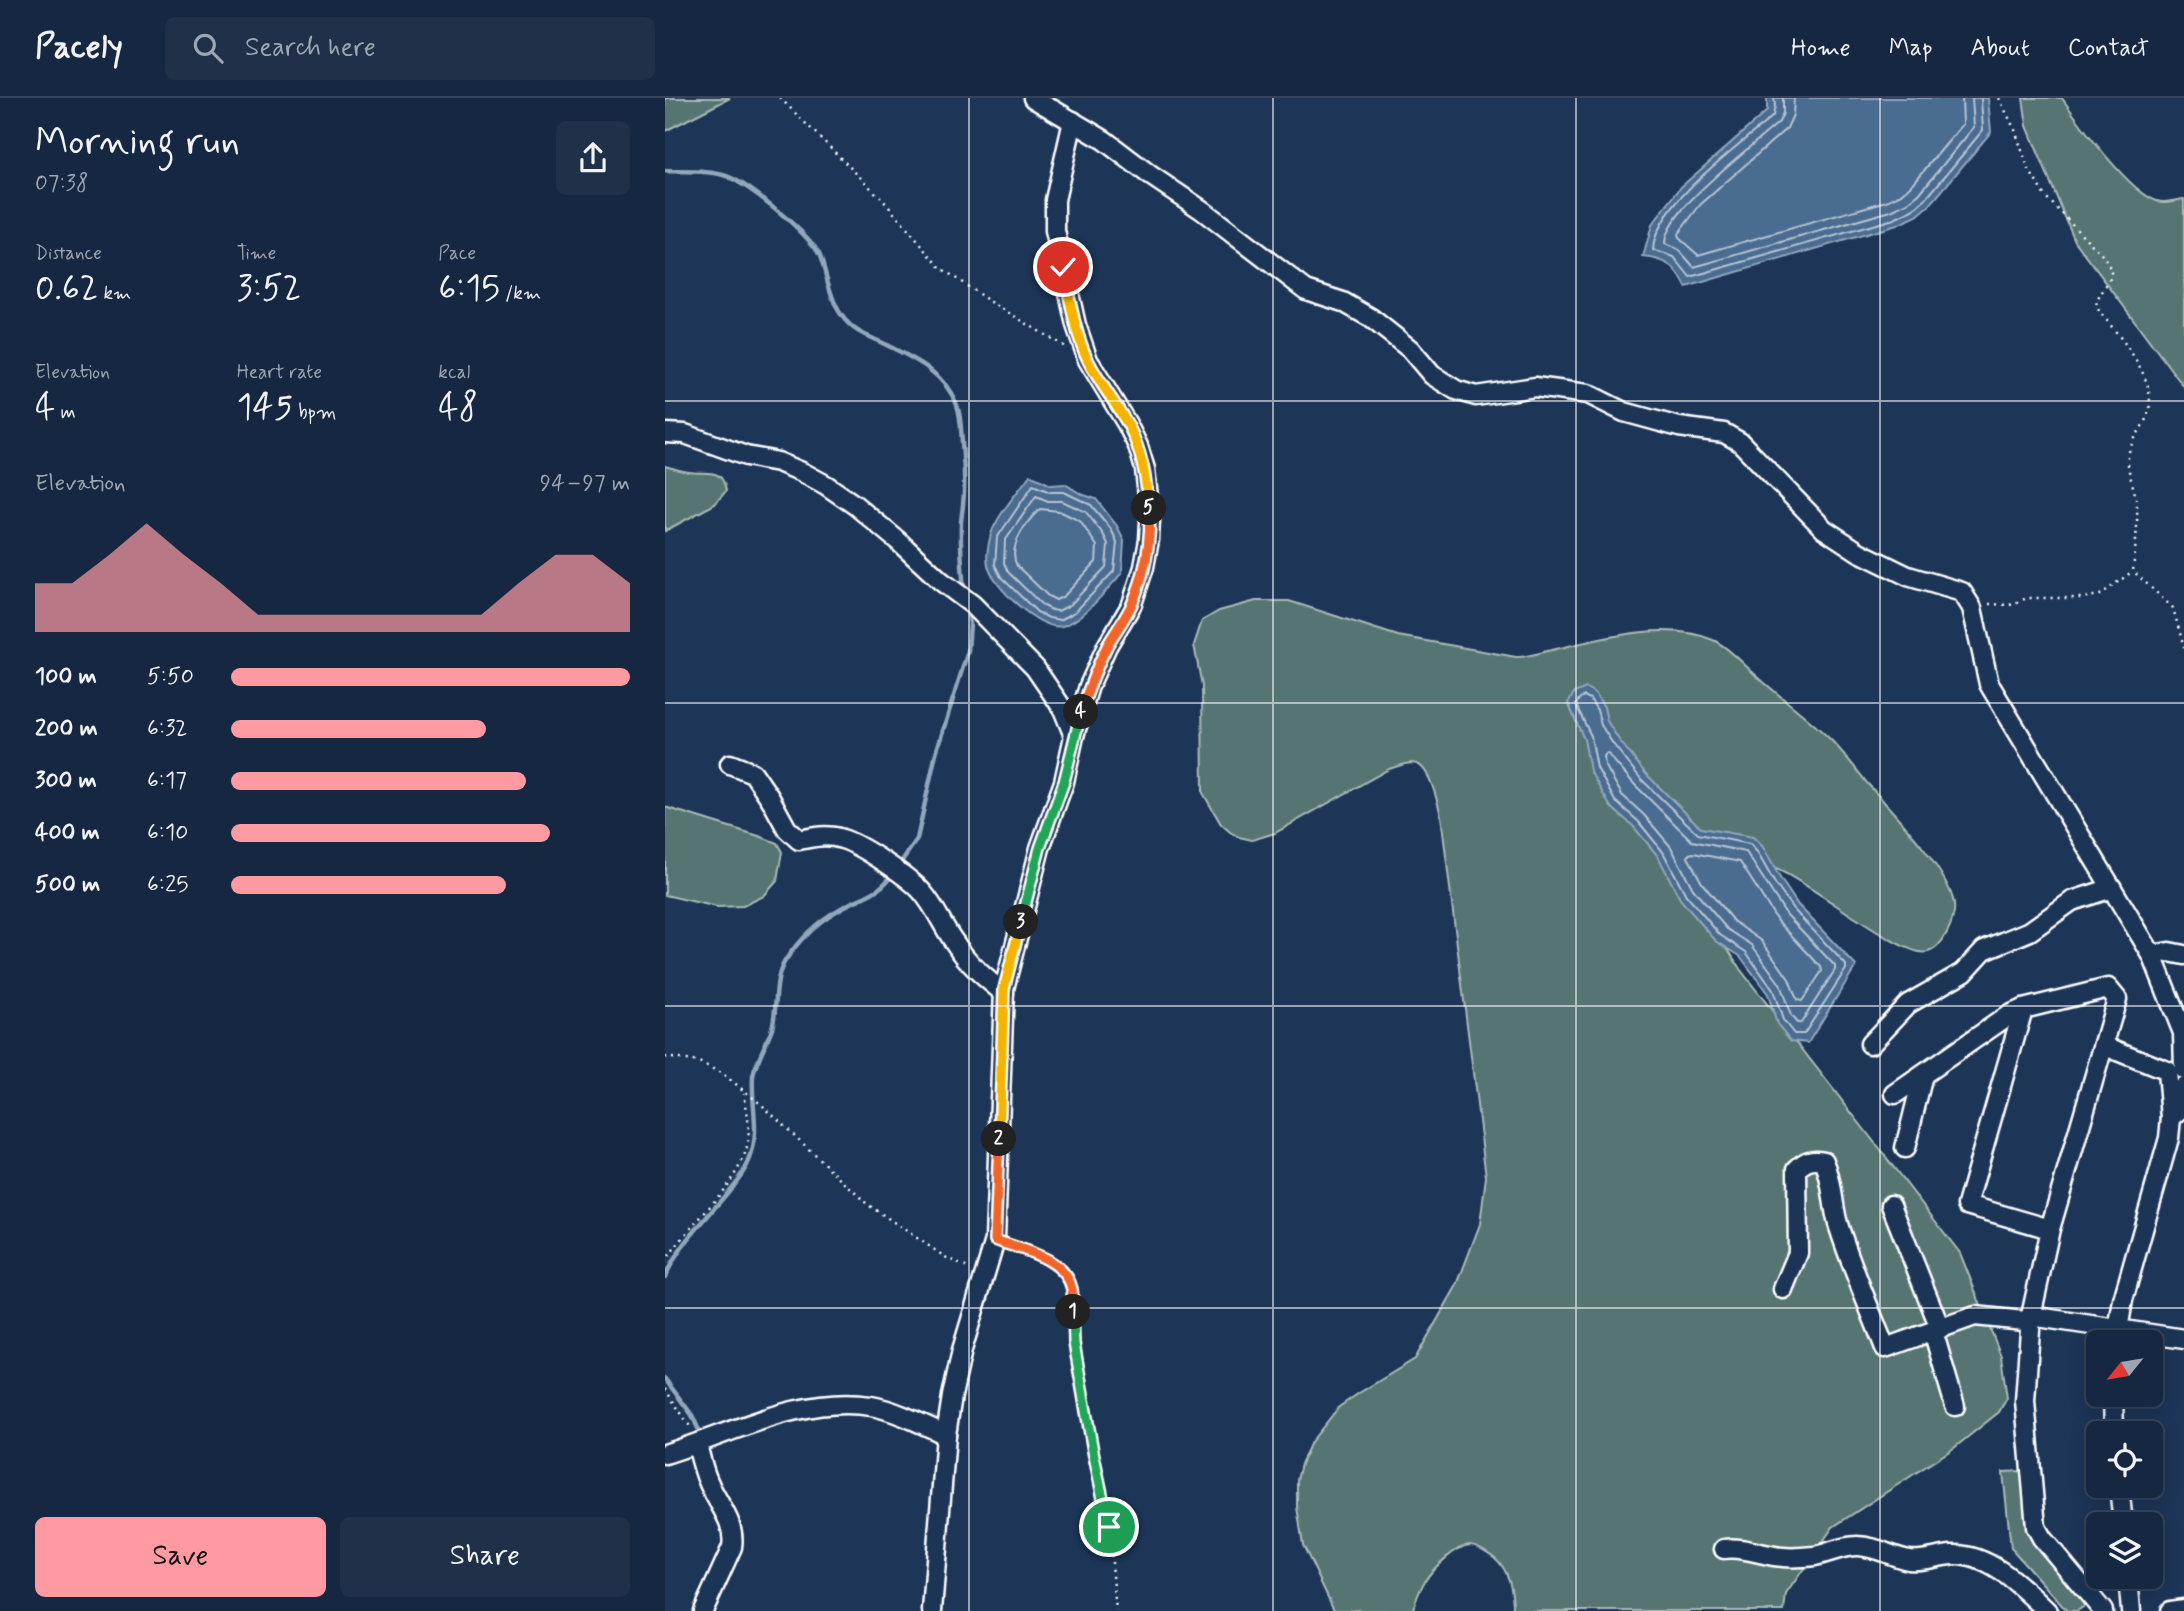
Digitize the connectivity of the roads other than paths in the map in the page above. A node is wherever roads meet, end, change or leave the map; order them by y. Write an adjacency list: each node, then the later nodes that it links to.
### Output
1 (1033, 98): 2 (street)
2 (1073, 121): 4 (street); 6 (street)
3 (665, 433): 4 (street)
4 (1074, 736): 9 (street)
5 (730, 764): 9 (street)
6 (2112, 888): 7 (street); 11 (street)
7 (2152, 955): 8 (street); 13 (street)
8 (2184, 955)
9 (1004, 993): 29 (street)
10 (2023, 1009): 12 (street); 14 (street); 20 (street)
11 (1870, 1044)
12 (2105, 1046): 17 (street); 20 (street)
13 (2184, 1070)
14 (1923, 1075): 16 (street); 18 (street)
15 (2184, 1087): 17 (street)
16 (1895, 1094)
17 (2171, 1118): 25 (street)
18 (1905, 1148)
19 (1891, 1205): 23 (street)
20 (2050, 1229): 22 (street)
21 (1783, 1289): 23 (street)
22 (2031, 1316): 23 (street); 24 (street); 38 (street)
23 (1936, 1329): 28 (street)
24 (2091, 1330)
25 (2118, 1330)
26 (2163, 1338): 27 (street)
27 (2184, 1339)
28 (1955, 1406)
29 (946, 1435): 30 (street); 36 (street)
30 (697, 1444): 31 (street); 35 (street)
31 (665, 1454)
32 (1724, 1549): 37 (street)
33 (2129, 1589): 39 (street)
34 (2184, 1609): 40 (street)
35 (703, 1611)
36 (932, 1611)
37 (2047, 1611)
38 (2103, 1611)
39 (2131, 1611)
40 (2170, 1611)

